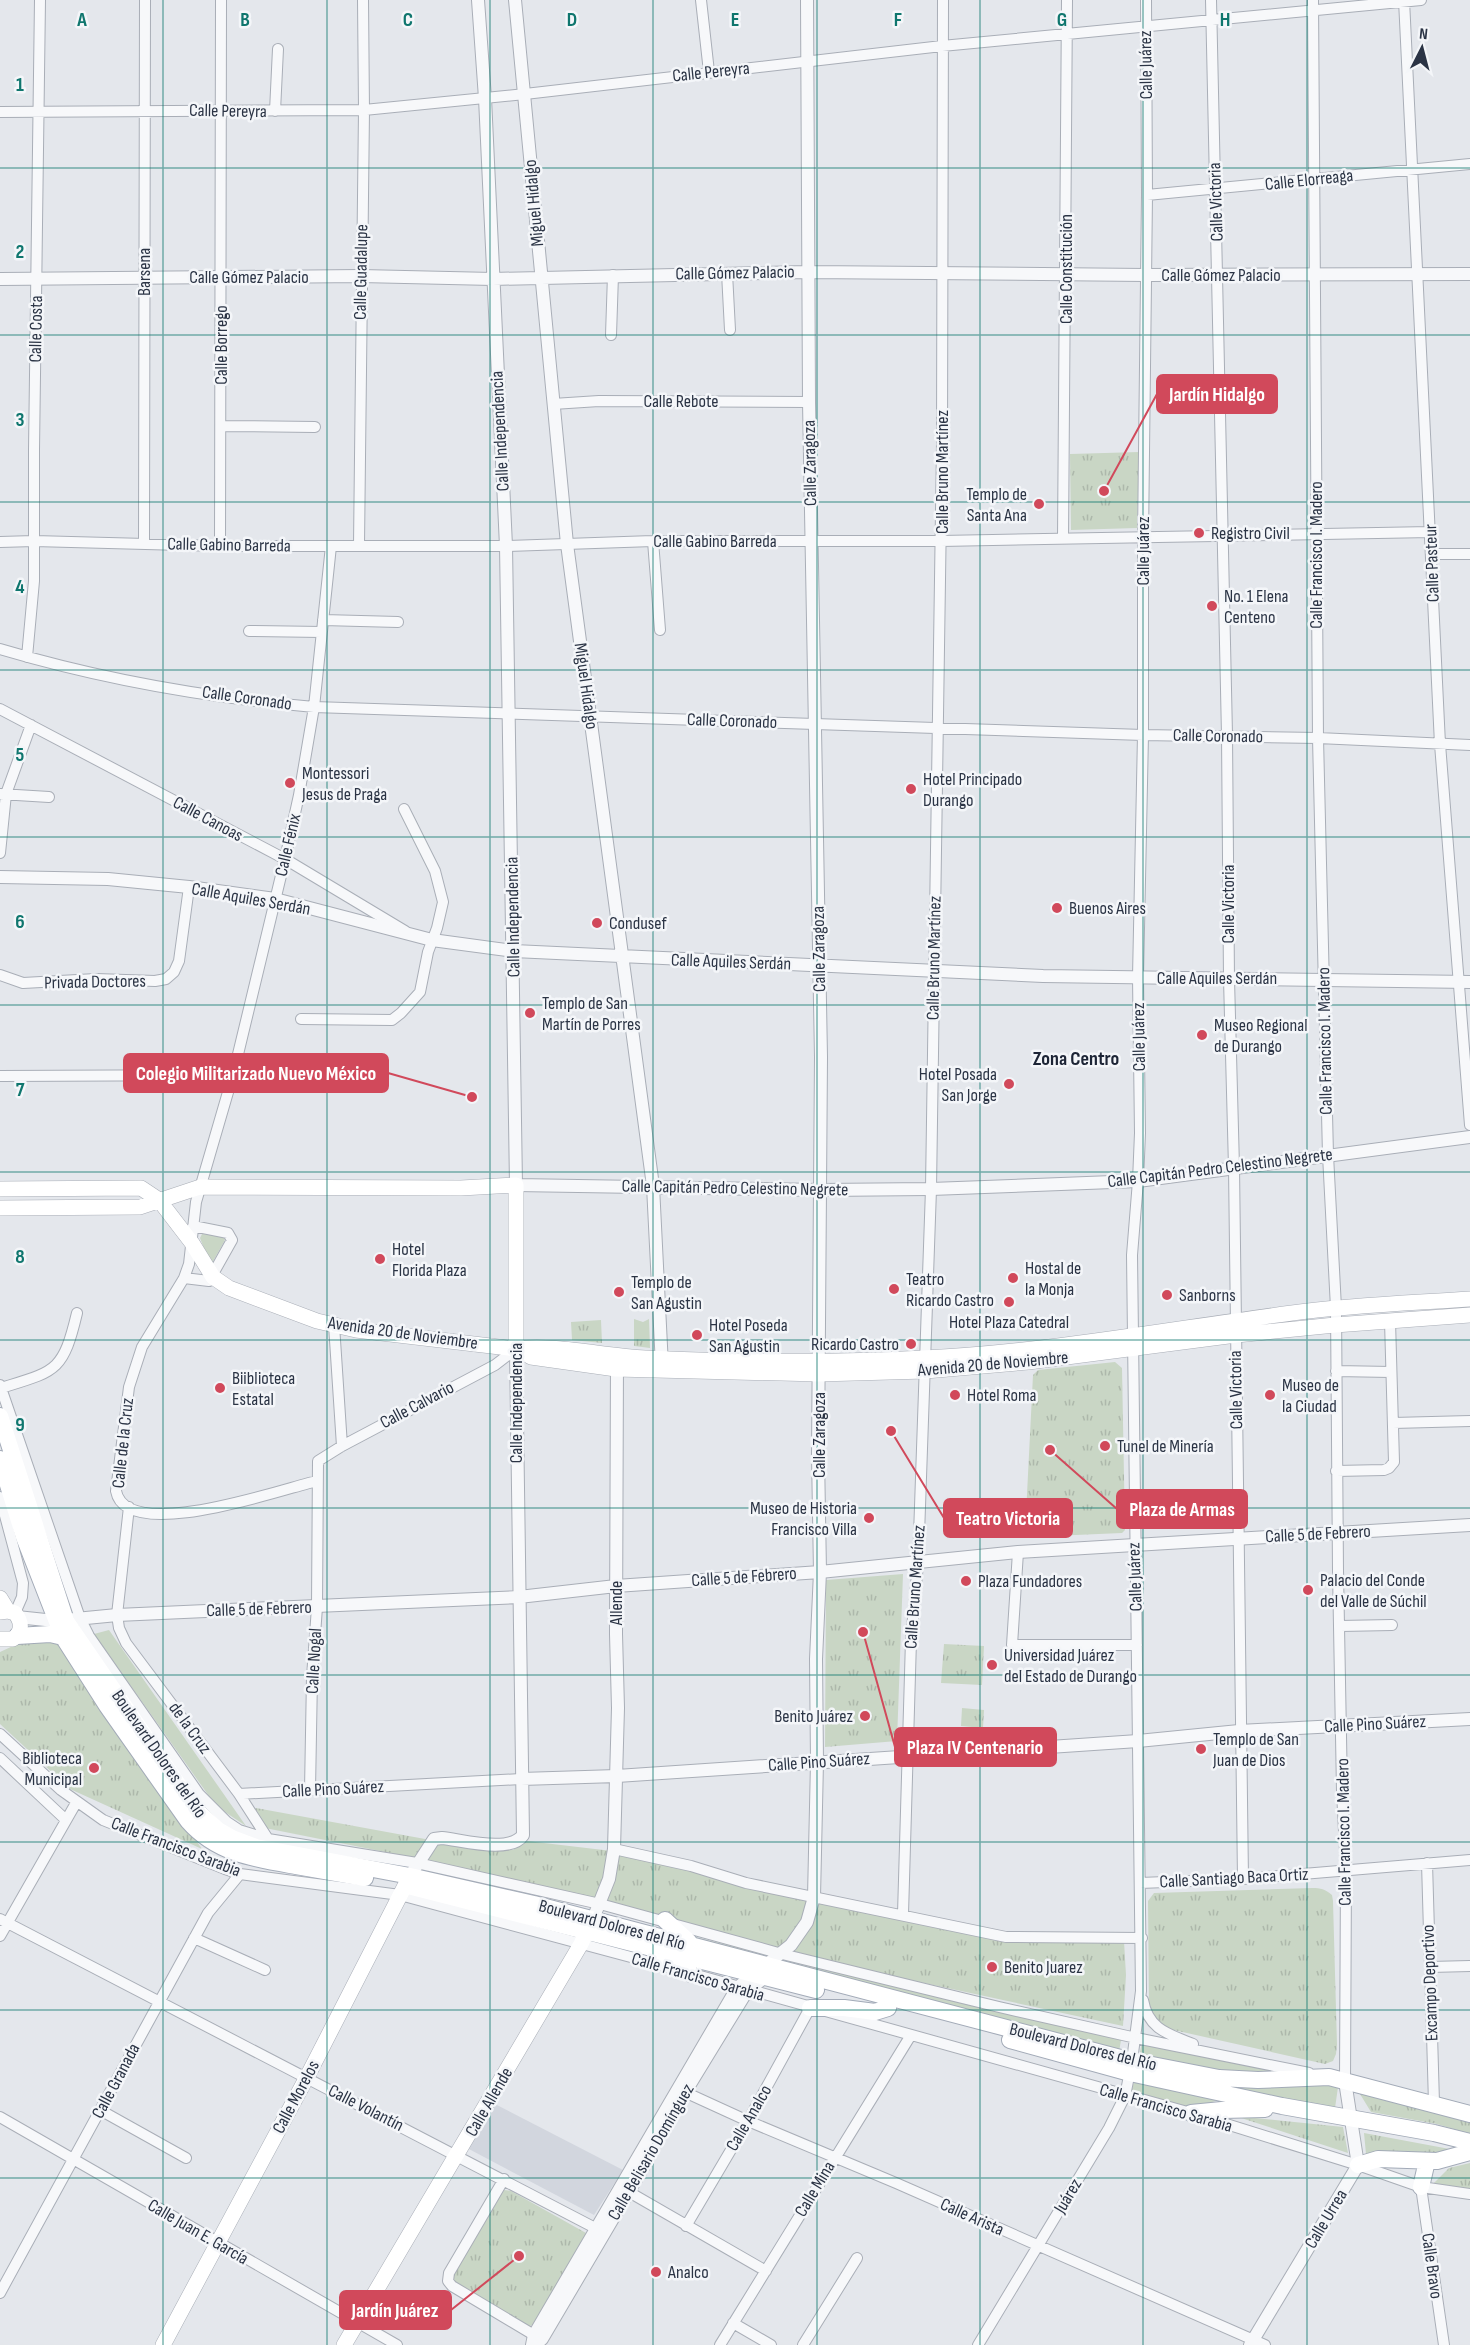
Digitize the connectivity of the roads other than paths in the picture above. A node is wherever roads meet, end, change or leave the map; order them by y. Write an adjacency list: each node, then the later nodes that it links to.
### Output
1 (40, 0): 30 (street, Calle Costa)
2 (145, 0): 27 (street, Barsena)
3 (222, 0): 25 (street, Calle Borrego)
4 (363, 0): 26 (street, Calle Guadalupe)
5 (478, 0): 24 (street, Calle Independencia)
6 (515, 0): 23 (street, Miguel Hidalgo)
7 (701, 0): 22 (street)
8 (807, 0): 21 (street, Calle Zaragoza)
9 (943, 0): 19 (street, Calle Bruno Martínez)
10 (1067, 0): 18 (street, Calle Constitución)
11 (1146, 0): 17 (street, Calle Juárez)
12 (1211, 0): 16 (street, Calle Victoria)
13 (1421, 0): 14 (street, Calle Pereyra)
14 (1404, 1): 15 (street, Calle Pereyra); 32 (street, Calle Pasteur)
15 (1314, 5): 16 (street, Calle Pereyra); 33 (street, Calle Francisco I. Madero)
16 (1211, 21): 17 (street, Calle Pereyra); 34 (street, Calle Victoria)
17 (1146, 27): 18 (street, Calle Pereyra); 35 (street, Calle Juárez)
18 (1067, 33): 19 (street, Calle Pereyra); 41 (street, Calle Constitución)
19 (942, 46): 21 (street, Calle Pereyra); 38 (street, Calle Bruno Martínez)
20 (278, 49): 28 (street)
21 (809, 61): 22 (street, Calle Pereyra); 36 (street, Calle Zaragoza)
22 (709, 72): 23 (street, Calle Pereyra)
23 (525, 94): 24 (street, Calle Pereyra); 49 (street, Miguel Hidalgo)
24 (486, 98): 26 (street, Calle Pereyra); 52 (street, Calle Independencia)
25 (222, 110): 27 (street, Calle Pereyra); 28 (street, Calle Pereyra); 48 (street, Calle Borrego)
26 (364, 110): 28 (street, Calle Pereyra); 46 (street, Calle Guadalupe)
27 (146, 111): 30 (street, Calle Pereyra); 47 (street, Barsena)
28 (275, 111)
29 (0, 112): 30 (street, Calle Pereyra)
30 (39, 112): 51 (street, Calle Costa)
31 (1470, 164): 32 (street, Calle Elorreaga)
32 (1411, 170): 33 (street, Calle Elorreaga); 39 (street, Calle Pasteur)
33 (1316, 179): 34 (street, Calle Elorreaga); 44 (street, Calle Francisco I. Madero)
34 (1216, 189): 35 (street, Calle Elorreaga); 43 (street, Calle Victoria)
35 (1148, 195): 42 (street, Calle Juárez)
36 (808, 272): 37 (street, Calle Gómez Palacio); 38 (street, Calle Gómez Palacio); 55 (street, Calle Zaragoza)
37 (727, 273): 40 (street, Calle Gómez Palacio); 53 (street)
38 (942, 273): 41 (street, Calle Gómez Palacio); 66 (street, Calle Bruno Martínez)
39 (1416, 274): 44 (street, Calle Gómez Palacio); 45 (street, Calle Gómez Palacio); 59 (street, Calle Pasteur)
40 (613, 275): 49 (street, Calle Gómez Palacio); 54 (street)
41 (1066, 275): 42 (street, Calle Gómez Palacio); 63 (street, Calle Constitución)
42 (1146, 275): 43 (street, Calle Gómez Palacio); 62 (street, Calle Juárez)
43 (1218, 275): 44 (street, Calle Gómez Palacio); 61 (street, Calle Victoria)
44 (1314, 275): 60 (street, Calle Francisco I. Madero)
45 (1470, 275)
46 (361, 276): 48 (street, Calle Gómez Palacio); 52 (street, Calle Gómez Palacio); 71 (street, Calle Guadalupe)
47 (144, 277): 48 (street, Calle Gómez Palacio); 51 (street, Calle Gómez Palacio); 69 (street, Barsena)
48 (221, 278): 57 (street, Calle Borrego)
49 (540, 278): 52 (street, Calle Gómez Palacio); 56 (street, Miguel Hidalgo)
50 (0, 279): 51 (street, Calle Gómez Palacio)
51 (38, 279): 64 (street, Calle Costa)
52 (493, 279): 74 (street, Calle Independencia)
53 (730, 330)
54 (611, 335)
55 (809, 402): 56 (street, Calle Rebote); 68 (street, Calle Zaragoza)
56 (553, 404): 70 (street, Miguel Hidalgo)
57 (221, 426): 58 (street); 72 (street, Calle Borrego)
58 (315, 427)
59 (1431, 532): 60 (street, Calle Gabino Barreda); 75 (street, Calle Pasteur)
60 (1316, 534): 61 (street, Calle Gabino Barreda); 93 (street, Calle Francisco I. Madero)
61 (1223, 537): 62 (street, Calle Gabino Barreda); 92 (street, Calle Victoria)
62 (1143, 538): 63 (street, Calle Gabino Barreda); 91 (street, Calle Juárez)
63 (1063, 539): 66 (street, Calle Gabino Barreda)
64 (34, 541): 67 (street, Calle Gabino Barreda); 69 (street, Calle Gabino Barreda); 83 (street, Calle Costa)
65 (653, 541): 68 (street, Calle Gabino Barreda); 70 (street, Calle Gabino Barreda); 79 (street)
66 (941, 541): 68 (street, Calle Gabino Barreda); 90 (street, Calle Bruno Martínez)
67 (0, 542)
68 (812, 542): 88 (street, Calle Zaragoza)
69 (144, 543): 72 (street, Calle Gabino Barreda)
70 (567, 544): 74 (street, Calle Gabino Barreda); 87 (street, Miguel Hidalgo)
71 (359, 545): 73 (street, Calle Gabino Barreda); 74 (street, Calle Gabino Barreda)
72 (220, 546): 73 (street, Calle Gabino Barreda)
73 (331, 546): 77 (street, Calle Fénix)
74 (506, 546): 86 (street, Calle Independencia)
75 (1431, 554): 76 (street); 94 (street, Calle Pasteur)
76 (1470, 554)
77 (323, 620): 78 (street); 81 (street, Calle Fénix)
78 (398, 622)
79 (660, 630)
80 (249, 631): 81 (street)
81 (322, 632): 84 (street, Calle Fénix)
82 (0, 649): 83 (street, Calle Coronado)
83 (27, 657): 84 (street, Calle Coronado)
84 (314, 707): 86 (street, Calle Coronado); 100 (street, Calle Fénix)
85 (0, 709): 89 (street, Calle Canoas)
86 (510, 713): 87 (street, Calle Coronado); 106 (street, Calle Independencia)
87 (590, 717): 88 (street, Calle Coronado); 107 (street, Miguel Hidalgo)
88 (816, 724): 90 (street, Calle Coronado); 108 (street, Calle Zaragoza)
89 (32, 726): 96 (street); 100 (street, Calle Canoas)
90 (938, 728): 91 (street, Calle Coronado); 109 (street, Calle Bruno Martínez)
91 (1143, 735): 92 (street, Calle Coronado); 111 (street, Calle Juárez)
92 (1227, 735): 93 (street, Calle Coronado); 112 (street, Calle Victoria)
93 (1318, 738): 94 (street, Calle Coronado); 113 (street, Calle Francisco I. Madero)
94 (1440, 744): 95 (street, Calle Coronado); 114 (street, Calle Pasteur)
95 (1470, 745)
96 (3, 794): 97 (street); 99 (street)
97 (49, 797)
98 (404, 809): 105 (street)
99 (0, 853)
100 (285, 859): 103 (street, Calle Fénix); 104 (street, Calle Canoas)
101 (0, 877): 102 (street, Calle Aquiles Serdán)
102 (189, 887): 103 (street, Calle Aquiles Serdán); 110 (street, Privada Doctores)
103 (275, 899): 104 (street, Calle Aquiles Serdán); 116 (street, Calle Fénix)
104 (413, 936): 105 (street, Calle Aquiles Serdán)
105 (432, 940): 106 (street, Calle Aquiles Serdán); 115 (street)
106 (514, 951): 107 (street, Calle Aquiles Serdán); 123 (street, Calle Independencia)
107 (624, 958): 108 (street, Calle Aquiles Serdán); 125 (street, Miguel Hidalgo)
108 (819, 965): 109 (street, Calle Aquiles Serdán); 128 (street, Calle Zaragoza)
109 (934, 969): 111 (street, Calle Aquiles Serdán); 127 (street, Calle Bruno Martínez)
110 (0, 975)
111 (1138, 977): 112 (street, Calle Aquiles Serdán); 122 (street, Calle Juárez)
112 (1229, 979): 113 (street, Calle Aquiles Serdán); 121 (street, Calle Victoria)
113 (1323, 979): 114 (street, Calle Aquiles Serdán); 120 (street, Calle Francisco I. Madero)
114 (1464, 982): 118 (street, Calle Pasteur)
115 (301, 1019)
116 (233, 1074): 117 (street); 124 (street, Calle Fénix)
117 (0, 1076)
118 (1470, 1125)
119 (1470, 1137): 120 (street, Calle Capitán Pedro Celestino Negrete)
120 (1328, 1155): 121 (street, Calle Capitán Pedro Celestino Negrete); 136 (street, Calle Francisco I. Madero)
121 (1234, 1167): 122 (street, Calle Capitán Pedro Celestino Negrete); 142 (street, Calle Victoria)
122 (1138, 1181): 127 (street, Calle Capitán Pedro Celestino Negrete); 143 (street, Calle Juárez)
123 (516, 1185): 124 (main road, Calle Capitán Pedro Celestino Negrete); 125 (street, Calle Capitán Pedro Celestino Negrete); 144 (main road, Calle Independencia)
124 (200, 1186): 129 (main road, Calle Capitán Pedro Celestino Negrete); 131 (street, Calle Fénix)
125 (653, 1186): 128 (street, Calle Capitán Pedro Celestino Negrete); 146 (street, Miguel Hidalgo)
126 (0, 1189): 129 (main road, Calle Capitán Pedro Celestino Negrete)
127 (931, 1189): 128 (street, Calle Capitán Pedro Celestino Negrete); 147 (street, Calle Bruno Martínez)
128 (821, 1190): 148 (street, Calle Zaragoza)
129 (153, 1195): 130 (main road, Calle Capitán Pedro Celestino Negrete); 132 (main road, Avenida 20 de Noviembre)
130 (0, 1208)
131 (193, 1226): 132 (street, Calle Fénix); 133 (street)
132 (192, 1243): 133 (main road, Avenida 20 de Noviembre); 134 (street, Calle de la Cruz)
133 (213, 1277): 134 (street); 140 (main road, Avenida 20 de Noviembre)
134 (184, 1278): 161 (street, Calle de la Cruz)
135 (1470, 1299): 136 (main road, Avenida 20 de Noviembre)
136 (1336, 1308): 141 (street, Calle Francisco I. Madero); 142 (main road, Avenida 20 de Noviembre)
137 (77, 1312): 151 (street)
138 (1470, 1315): 139 (main road, Avenida 20 de Noviembre)
139 (1390, 1322): 141 (main road, Avenida 20 de Noviembre); 150 (street)
140 (334, 1325): 144 (main road, Avenida 20 de Noviembre); 155 (street)
141 (1335, 1325): 142 (main road, Avenida 20 de Noviembre); 149 (street, Calle Francisco I. Madero)
142 (1236, 1328): 143 (main road, Avenida 20 de Noviembre); 166 (street, Calle Victoria)
143 (1132, 1342): 147 (main road, Avenida 20 de Noviembre); 168 (street, Calle Juárez)
144 (516, 1349): 145 (main road, Avenida 20 de Noviembre); 155 (street, Calle Calvario); 174 (street, Calle Independencia)
145 (616, 1363): 146 (main road, Avenida 20 de Noviembre); 173 (street, Allende)
146 (662, 1365): 148 (main road, Avenida 20 de Noviembre)
147 (925, 1365): 148 (main road, Avenida 20 de Noviembre); 171 (street, Calle Bruno Martínez)
148 (819, 1368): 172 (street, Calle Zaragoza)
149 (1336, 1371): 150 (street); 158 (street, Calle Francisco I. Madero)
150 (1391, 1372): 154 (street)
151 (1, 1387): 163 (street)
152 (0, 1416): 169 (main road, Boulevard Dolores del Río)
153 (1470, 1421): 154 (street)
154 (1393, 1423): 158 (street)
155 (342, 1446): 157 (street, Calle Calvario)
156 (0, 1459): 162 (main road, Boulevard Dolores del Río)
157 (318, 1461): 159 (street, Calle Nogal)
158 (1336, 1471): 165 (street, Calle Francisco I. Madero)
159 (317, 1481): 161 (street); 175 (street, Calle Nogal)
160 (0, 1497): 167 (street)
161 (129, 1507): 177 (street, Calle de la Cruz)
162 (18, 1515): 167 (main road); 178 (main road, Boulevard Dolores del Río)
163 (47, 1525): 169 (main road); 178 (street)
164 (1470, 1525): 165 (street, Calle 5 de Febrero)
165 (1338, 1533): 166 (street, Calle 5 de Febrero); 180 (street, Calle Francisco I. Madero)
166 (1239, 1538): 168 (street, Calle 5 de Febrero); 185 (street, Calle Victoria)
167 (12, 1540): 176 (street)
168 (1134, 1544): 170 (street, Calle 5 de Febrero); 182 (street, Calle Juárez)
169 (43, 1550): 178 (main road, Boulevard Dolores del Río)
170 (1018, 1552): 171 (street, Calle 5 de Febrero); 182 (street)
171 (918, 1564): 172 (street, Calle 5 de Febrero); 188 (street, Calle Bruno Martínez)
172 (820, 1572): 173 (street, Calle 5 de Febrero); 190 (street, Calle Zaragoza)
173 (616, 1586): 174 (street, Calle 5 de Febrero); 191 (street, Allende)
174 (519, 1597): 175 (street, Calle 5 de Febrero); 192 (street, Calle Independencia)
175 (317, 1607): 177 (street, Calle 5 de Febrero); 193 (street, Calle Nogal)
176 (8, 1610): 178 (street, Calle 5 de Febrero); 181 (main road)
177 (117, 1615): 178 (street, Calle 5 de Febrero); 194 (street, de la Cruz)
178 (66, 1624): 181 (main road); 197 (street); 205 (main road, Boulevard Dolores del Río)
179 (1392, 1624): 180 (street)
180 (1340, 1626): 184 (street, Calle Francisco I. Madero)
181 (10, 1639)
182 (1137, 1645): 187 (street, Calle Juárez)
183 (1470, 1719): 184 (street, Calle Pino Suárez)
184 (1341, 1727): 185 (street, Calle Pino Suárez); 202 (street, Calle Francisco I. Madero)
185 (1239, 1731): 187 (street, Calle Pino Suárez); 204 (street, Calle Victoria)
186 (0, 1734): 195 (street, Calle Francisco Sarabia)
187 (1138, 1741): 188 (street, Calle Pino Suárez); 206 (street, Calle Juárez)
188 (907, 1755): 190 (street, Calle Pino Suárez); 208 (street, Calle Bruno Martínez)
189 (0, 1758): 196 (street)
190 (817, 1762): 191 (street, Calle Pino Suárez); 207 (street, Calle Zaragoza)
191 (617, 1776): 192 (street, Calle Pino Suárez); 199 (street, Allende)
192 (521, 1779): 193 (street, Calle Pino Suárez); 198 (street, Calle Independencia)
193 (310, 1790): 194 (street, Calle Pino Suárez)
194 (239, 1794): 197 (street, de la Cruz)
195 (76, 1803): 196 (street); 203 (street, Calle Francisco Sarabia)
196 (66, 1820): 210 (street)
197 (268, 1839): 205 (street)
198 (427, 1848): 205 (street, Calle Morelos)
199 (614, 1849): 207 (street); 211 (street, Calle Allende)
200 (1470, 1860): 201 (street, Calle Santiago Baca Ortiz)
201 (1427, 1863): 202 (street, Calle Santiago Baca Ortiz); 217 (street, Excampo Deportivo)
202 (1346, 1871): 204 (street, Calle Santiago Baca Ortiz); 231 (street, Calle Francisco I. Madero)
203 (240, 1874): 205 (street, Calle Francisco Sarabia); 213 (street, Calle Granada)
204 (1242, 1879): 206 (street, Calle Santiago Baca Ortiz)
205 (408, 1880): 211 (main road, Boulevard Dolores del Río); 211 (street, Calle Francisco Sarabia); 230 (main road, Calle Morelos)
206 (1140, 1883): 214 (street, Calle Juárez)
207 (814, 1897): 208 (street); 221 (street, Calle Belisario Domínguez)
208 (903, 1914): 214 (street)
209 (665, 1920): 211 (street); 216 (main road); 221 (street)
210 (4, 1921): 212 (street); 223 (street, Calle Volantín)
211 (590, 1924): 215 (main road, Boulevard Dolores del Río); 216 (main road, Boulevard Dolores del Río); 220 (street, Calle Francisco Sarabia); 244 (main road, Calle Allende)
212 (0, 1936)
213 (194, 1938): 219 (street); 223 (street, Calle Granada)
214 (1142, 1938): 222 (street, Calle Juárez)
215 (638, 1944): 220 (main road); 221 (main road, Boulevard Dolores del Río)
216 (691, 1945): 221 (main road, Boulevard Dolores del Río)
217 (1430, 1966): 218 (street); 234 (street, Excampo Deportivo)
218 (1470, 1966)
219 (265, 1970)
220 (691, 1974): 221 (street, Calle Francisco Sarabia)
221 (761, 1974): 224 (street, Calle Francisco Sarabia); 225 (main road, Boulevard Dolores del Río); 227 (street); 229 (main road, Boulevard Dolores del Río); 232 (street, Calle Belisario Domínguez)
222 (1141, 1991): 227 (street, Calle Juárez); 228 (street)
223 (160, 2000): 230 (street, Calle Volantín); 236 (street, Calle Granada)
224 (810, 2008): 225 (main road); 226 (street, Calle Francisco Sarabia); 241 (street, Calle Analco)
225 (888, 2008): 229 (main road, Boulevard Dolores del Río)
226 (911, 2035): 233 (street, Calle Francisco Sarabia); 245 (street, Calle Mina)
227 (1136, 2038): 228 (street); 229 (street, Juárez)
228 (1215, 2053): 231 (street)
229 (1131, 2067): 231 (main road, Boulevard Dolores del Río); 233 (street, Juárez); 235 (main road, Boulevard Dolores del Río)
230 (307, 2077): 244 (street, Calle Volantín); 256 (main road, Calle Morelos)
231 (1337, 2079): 234 (main road, Boulevard Dolores del Río); 239 (street)
232 (682, 2091): 241 (street, Calle Arista); 252 (street, Calle Belisario Domínguez)
233 (1125, 2096): 237 (street, Calle Francisco Sarabia); 257 (street, Juárez)
234 (1434, 2103): 238 (main road, Boulevard Dolores del Río)
235 (1282, 2106): 237 (main road); 239 (main road, Boulevard Dolores del Río)
236 (100, 2110): 246 (street); 247 (street, Calle Granada)
237 (1191, 2113): 249 (street, Calle Francisco Sarabia)
238 (1470, 2114)
239 (1349, 2116): 242 (main road, Boulevard Dolores del Río); 249 (street)
240 (0, 2117): 247 (street, Calle Juan E. García)
241 (748, 2121): 245 (street, Calle Arista); 254 (street, Calle Analco)
242 (1470, 2142)
243 (1470, 2152): 248 (main road)
244 (458, 2155): 250 (street, Calle Volantín); 261 (main road, Calle Allende)
245 (834, 2157): 257 (street, Calle Arista); 259 (street, Calle Mina)
246 (186, 2158)
247 (74, 2160): 256 (street, Calle Juan E. García); 260 (street, Calle Granada)
248 (1426, 2161): 249 (main road); 251 (main road)
249 (1358, 2165): 251 (street, Calle Francisco Sarabia); 264 (street, Calle Urrea)
250 (504, 2179): 255 (street, Calle Volantín); 263 (street)
251 (1420, 2187): 253 (street, Calle Francisco Sarabia); 273 (street, Calle Bravo)
252 (625, 2190): 254 (street); 255 (street, Calle Belisario Domínguez)
253 (1470, 2194)
254 (686, 2226): 259 (street)
255 (600, 2230): 263 (street, Calle Belisario Domínguez)
256 (218, 2243): 261 (street, Calle Juan E. García); 265 (main road, Calle Morelos)
257 (1038, 2247): 264 (street, Calle Arista); 271 (street, Juárez)
258 (857, 2258): 270 (street)
259 (766, 2271): 262 (street, Calle Mina)
260 (0, 2292)
261 (357, 2322): 266 (main road, Calle Allende); 267 (street, Calle Juan E. García)
262 (733, 2323): 268 (street, Calle Mina); 269 (street)
263 (536, 2341)
264 (1251, 2342): 272 (street, Calle Arista)
265 (163, 2345)
266 (344, 2345)
267 (397, 2345)
268 (720, 2345)
269 (771, 2345)
270 (803, 2345)
271 (978, 2345)
272 (1265, 2345)
273 (1444, 2345)

